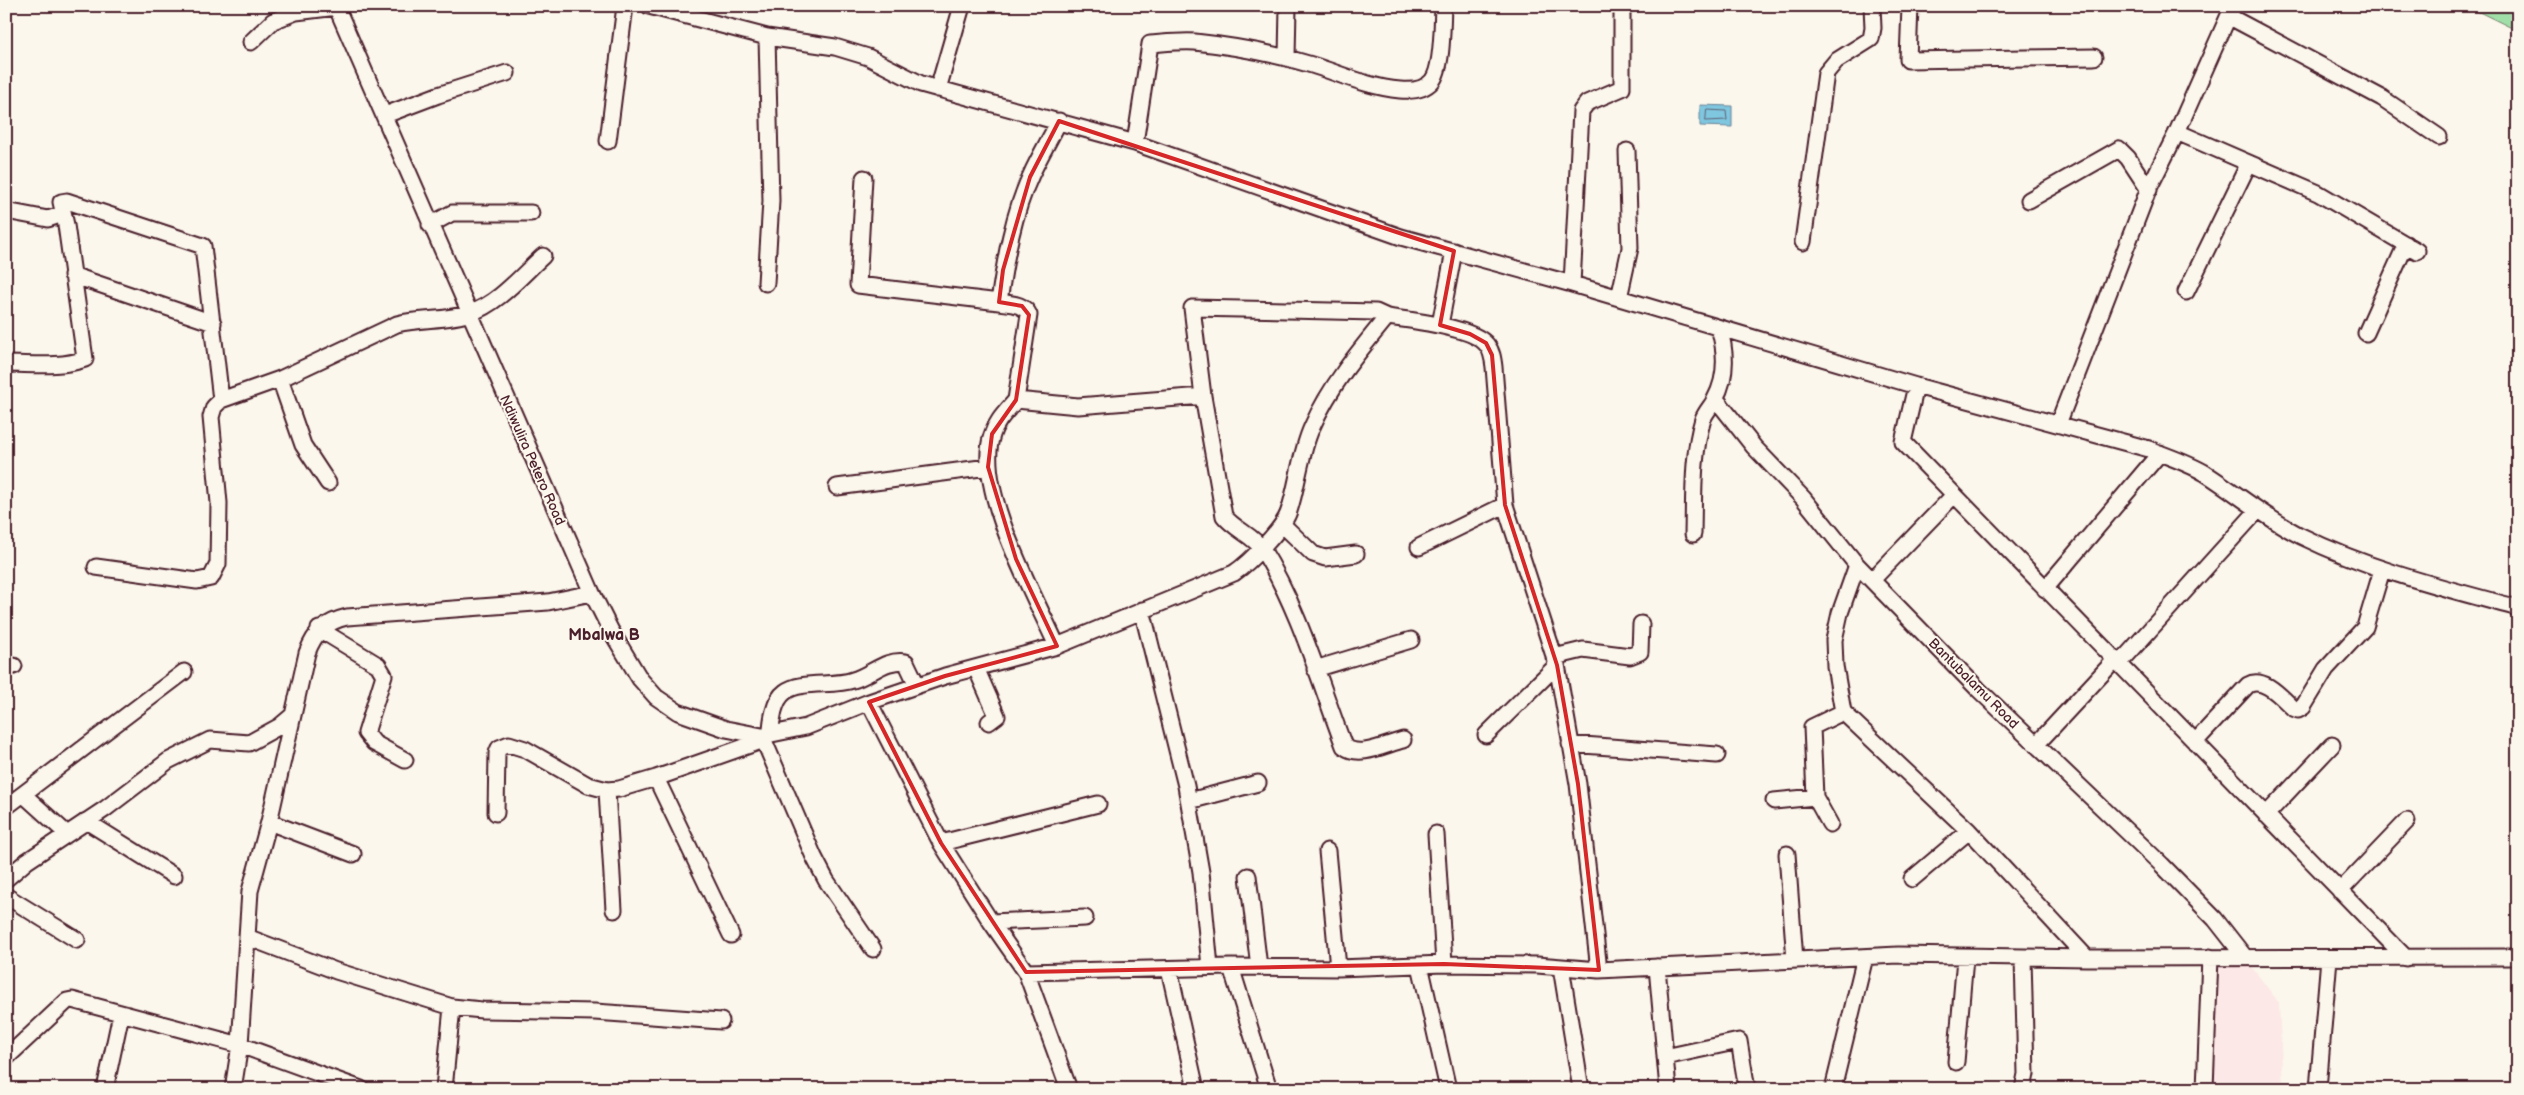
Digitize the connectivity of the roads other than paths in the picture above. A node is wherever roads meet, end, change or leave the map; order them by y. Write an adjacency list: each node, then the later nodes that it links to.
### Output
1 (625, 6): 21 (street)
2 (649, 6): 11 (street)
3 (962, 6): 16 (street)
4 (1288, 6): 14 (street)
5 (1443, 6): 14 (street)
6 (1622, 6): 37 (street)
7 (1872, 6): 32 (street)
8 (1910, 6): 13 (street)
9 (337, 7): 12 (street); 17 (street, Ndiwulira Petero Road)
10 (2231, 12): 19 (street); 20 (street)
11 (767, 37): 16 (street); 36 (street)
12 (251, 42)
13 (2094, 57)
14 (1287, 58): 22 (street)
15 (507, 72): 17 (street)
16 (938, 88): 18 (street)
17 (386, 115): 31 (street, Ndiwulira Petero Road)
18 (1059, 121): 22 (street); 40 (street)
19 (2177, 132): 24 (street); 26 (street)
20 (2439, 137)
21 (608, 141)
22 (1135, 143): 33 (street)
23 (1627, 152): 39 (street)
24 (2249, 163): 38 (street); 46 (street)
25 (864, 178): 40 (street)
26 (2148, 190): 27 (street); 54 (street)
27 (2029, 200)
28 (6, 211): 30 (street)
29 (531, 213): 31 (street)
30 (63, 214): 35 (street); 43 (street)
31 (430, 225): 41 (street, Ndiwulira Petero Road)
32 (1803, 242)
33 (1454, 251): 37 (street); 44 (street)
34 (543, 256): 41 (street)
35 (72, 275): 43 (street); 47 (street)
36 (766, 283)
37 (1572, 284): 39 (street)
38 (2186, 292)
39 (1619, 298): 45 (street)
40 (999, 302): 53 (street)
41 (469, 314): 48 (street); 72 (street, Ndiwulira Petero Road)
42 (1387, 317): 44 (street); 50 (street); 62 (street)
43 (213, 323): 52 (street)
44 (1440, 325): 60 (street)
45 (1719, 328): 49 (street); 51 (street)
46 (2366, 333)
47 (6, 364)
48 (280, 379): 52 (street); 57 (street)
49 (1916, 386): 54 (street); 59 (street)
50 (1203, 396): 53 (street); 64 (street)
51 (1716, 399): 63 (street); 67 (street, Bantubalamu Road)
52 (220, 400): 68 (street)
53 (1016, 400): 56 (street)
54 (2058, 424): 55 (street)
55 (2160, 453): 61 (street); 71 (street)
56 (988, 467): 58 (street); 78 (street)
57 (328, 483)
58 (837, 487)
59 (1954, 495): 70 (street); 71 (street)
60 (1505, 505): 65 (street); 79 (street)
61 (2258, 510): 69 (street); 80 (street)
62 (1282, 525): 64 (street, Ndiwulira Petero Road); 66 (street)
63 (1692, 534)
64 (1261, 547): 74 (street, Ndiwulira Petero Road); 82 (street)
65 (1419, 547)
66 (1356, 554)
67 (1857, 565): 70 (street, Bantubalamu Road); 86 (street)
68 (96, 566)
69 (2382, 570): 73 (street); 92 (street)
70 (1872, 580): 94 (street, Bantubalamu Road)
71 (2045, 588): 80 (street)
72 (592, 593): 76 (street); 90 (street, Ndiwulira Petero Road)
73 (2518, 608)
74 (1142, 610): 78 (street, Ndiwulira Petero Road); 103 (street)
75 (1641, 624): 79 (street)
76 (319, 629): 87 (street); 97 (street)
77 (1411, 640): 82 (street)
78 (1057, 646): 81 (street, Ndiwulira Petero Road)
79 (1556, 661): 89 (street); 93 (street)
80 (2117, 662): 92 (street); 94 (street)
81 (976, 668): 84 (street, Ndiwulira Petero Road); 88 (street)
82 (1315, 669): 91 (street)
83 (184, 672): 101 (street)
84 (917, 685): 85 (street, Ndiwulira Petero Road); 90 (street)
85 (869, 702): 90 (street, Ndiwulira Petero Road); 116 (street)
86 (1843, 712): 102 (street); 113 (street)
87 (293, 715): 109 (street); 111 (street)
88 (989, 722)
89 (1486, 735)
90 (766, 737): 98 (street); 132 (street)
91 (1403, 740)
92 (2195, 742): 108 (street)
93 (1570, 744): 96 (street); 152 (street)
94 (2036, 745): 134 (street, Bantubalamu Road)
95 (2332, 745): 108 (street)
96 (1717, 755)
97 (405, 760)
98 (656, 778): 100 (street); 129 (street)
99 (1258, 783): 103 (street)
100 (607, 790): 107 (street); 126 (street)
101 (24, 795): 106 (street); 114 (street)
102 (1815, 797): 104 (street); 112 (street)
103 (1189, 801): 145 (street)
104 (1774, 801)
105 (1098, 804): 116 (street)
106 (6, 807)
107 (496, 813)
108 (2266, 815): 124 (street)
109 (86, 821): 114 (street); 120 (street)
110 (2406, 821): 124 (street)
111 (269, 822): 118 (street); 130 (street)
112 (1830, 824)
113 (1969, 831): 123 (street); 139 (street)
114 (66, 834): 122 (street)
115 (1436, 834): 143 (street)
116 (941, 843): 128 (street)
117 (1327, 850): 150 (street)
118 (353, 854)
119 (1787, 854): 142 (street)
120 (174, 876)
121 (1248, 876): 147 (street)
122 (6, 879)
123 (1912, 879)
124 (2340, 891): 141 (street)
125 (6, 896): 131 (street)
126 (614, 910)
127 (1085, 918): 128 (street)
128 (991, 922): 153 (street)
129 (731, 935)
130 (247, 937): 154 (street); 157 (street)
131 (77, 940)
132 (873, 949)
133 (2210, 956): 134 (street); 139 (street); 174 (street)
134 (2244, 956): 140 (street)
135 (1865, 957): 137 (street); 142 (street); 172 (street)
136 (2518, 957): 141 (street)
137 (1965, 958): 138 (street); 160 (street)
138 (2023, 958): 139 (street); 173 (street)
139 (2087, 958)
140 (2330, 958): 141 (street); 175 (street)
141 (2406, 958)
142 (1795, 960): 149 (street)
143 (1444, 964): 144 (street); 148 (street)
144 (1420, 965): 150 (street); 168 (street)
145 (1210, 967): 146 (street); 151 (street)
146 (1231, 967): 147 (street); 167 (street)
147 (1259, 967): 150 (street)
148 (1561, 967): 152 (street); 169 (street)
149 (1657, 967): 152 (street); 158 (street)
150 (1338, 968)
151 (1169, 969): 153 (street); 166 (street)
152 (1599, 970)
153 (1026, 972): 165 (street)
154 (452, 1007): 156 (street); 164 (street)
155 (121, 1014): 157 (street); 159 (street); 161 (street)
156 (721, 1021)
157 (240, 1046): 162 (street); 163 (street)
158 (1665, 1057): 170 (street); 171 (street)
159 (6, 1058)
160 (1956, 1062)
161 (105, 1089)
162 (233, 1089)
163 (361, 1089)
164 (444, 1089)
165 (1070, 1089)
166 (1196, 1089)
167 (1269, 1089)
168 (1448, 1089)
169 (1581, 1089)
170 (1668, 1089)
171 (1746, 1089)
172 (1833, 1089)
173 (2023, 1089)
174 (2206, 1089)
175 (2318, 1089)

